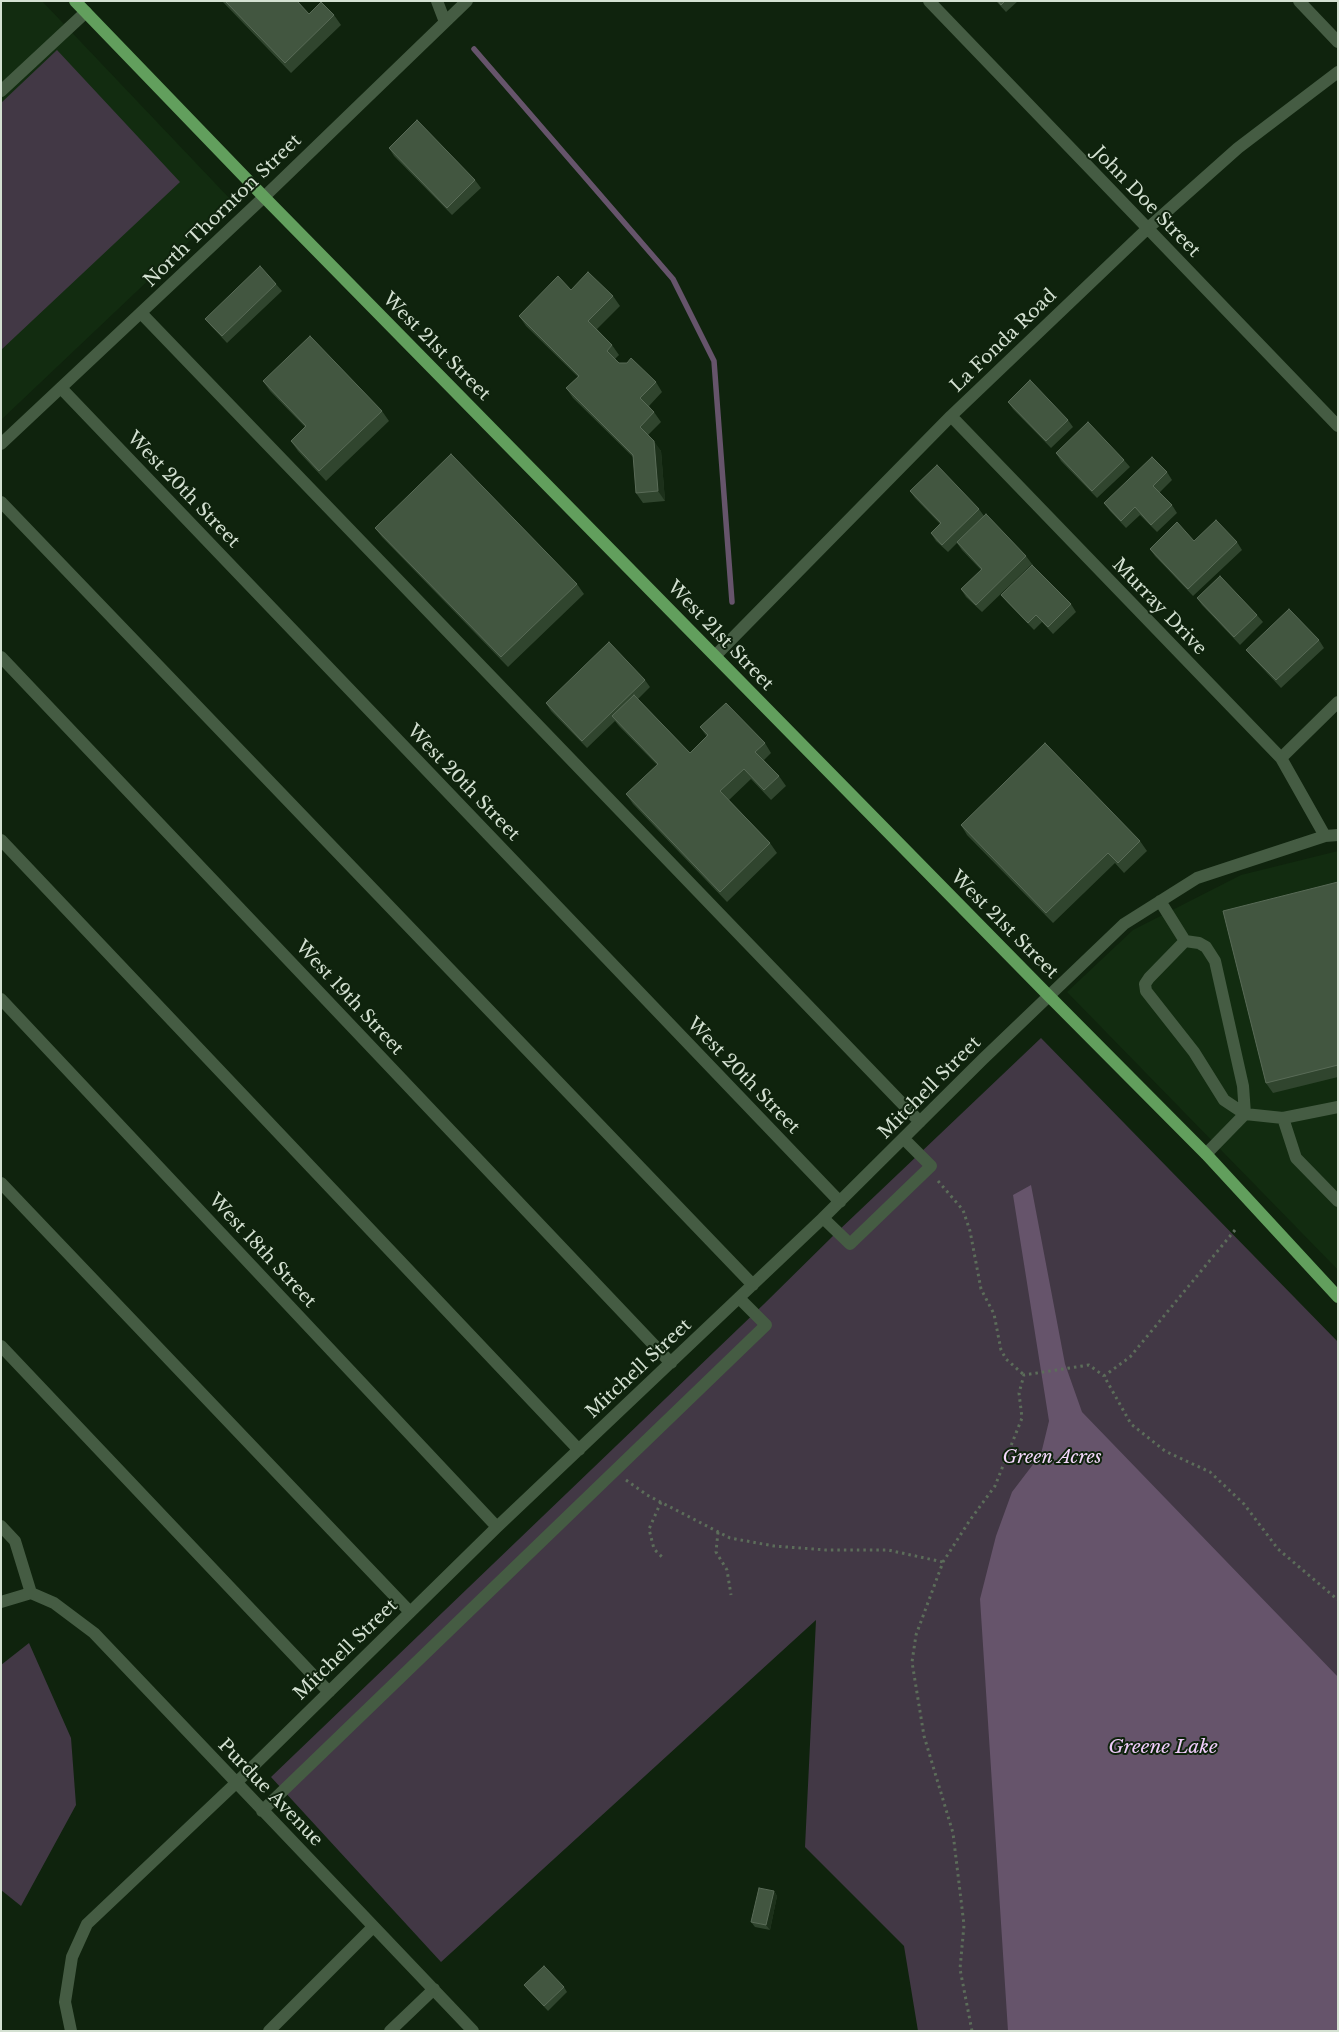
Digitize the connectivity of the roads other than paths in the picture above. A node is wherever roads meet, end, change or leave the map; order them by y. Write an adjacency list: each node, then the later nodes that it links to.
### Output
1 (75, 1): 6 (main road, West 21st Street)
2 (437, 1): 7 (street)
3 (466, 1): 7 (street, North Thornton Street)
4 (929, 1): 12 (street, John Doe Street)
5 (1299, 1): 8 (street)
6 (86, 12): 10 (street); 11 (main road, West 21st Street)
7 (445, 22): 11 (street, North Thornton Street)
8 (1338, 42)
9 (1338, 72): 12 (street, La Fonda Road)
10 (1, 91)
11 (264, 197): 13 (street, North Thornton Street); 19 (main road, West 21st Street)
12 (1147, 229): 15 (street, La Fonda Road); 16 (street, John Doe Street)
13 (141, 313): 14 (street, North Thornton Street); 32 (street)
14 (61, 388): 17 (street, North Thornton Street); 37 (street, West 20th Street)
15 (951, 416): 19 (street, La Fonda Road); 22 (street, Murray Drive)
16 (1338, 426)
17 (1, 444)
18 (1, 502): 39 (street)
19 (715, 656): 27 (main road, West 21st Street)
20 (1, 657): 43 (street, West 19th Street)
21 (1338, 702): 22 (street)
22 (1281, 758): 23 (street, Murray Drive)
23 (1331, 835): 25 (street, Mitchell Street)
24 (1, 840): 44 (street)
25 (1160, 901): 26 (street); 27 (street, Mitchell Street)
26 (1185, 941): 30 (street); 30 (street)
27 (1049, 996): 32 (street, Mitchell Street); 34 (main road, West 21st Street)
28 (1, 999): 46 (street, West 18th Street)
29 (1338, 1107): 31 (street)
30 (1245, 1114): 31 (street); 34 (street)
31 (1283, 1118): 36 (street)
32 (920, 1122): 33 (street, Mitchell Street)
33 (904, 1139): 37 (street, Mitchell Street); 38 (street)
34 (1206, 1154): 40 (main road, West 21st Street)
35 (1, 1182): 49 (street)
36 (1338, 1201)
37 (840, 1202): 38 (street, Mitchell Street)
38 (823, 1218): 39 (street, Mitchell Street)
39 (753, 1285): 41 (street, Mitchell Street)
40 (1338, 1297)
41 (739, 1298): 43 (street, Mitchell Street); 52 (street)
42 (1, 1346): 50 (street)
43 (671, 1364): 44 (street, Mitchell Street)
44 (579, 1450): 46 (street, Mitchell Street)
45 (1, 1526): 47 (street)
46 (497, 1527): 49 (street, Mitchell Street)
47 (31, 1593): 48 (street); 51 (street, Purdue Avenue)
48 (1, 1602)
49 (410, 1612): 50 (street, Mitchell Street)
50 (329, 1692): 51 (street, Mitchell Street)
51 (236, 1783): 52 (street, Purdue Avenue); 55 (street, Mitchell Street)
52 (262, 1811): 53 (street, Purdue Avenue)
53 (373, 1927): 54 (street, Purdue Avenue); 56 (street)
54 (434, 1989): 57 (street); 58 (street, Purdue Avenue)
55 (71, 2031)
56 (269, 2031)
57 (390, 2031)
58 (473, 2031)

